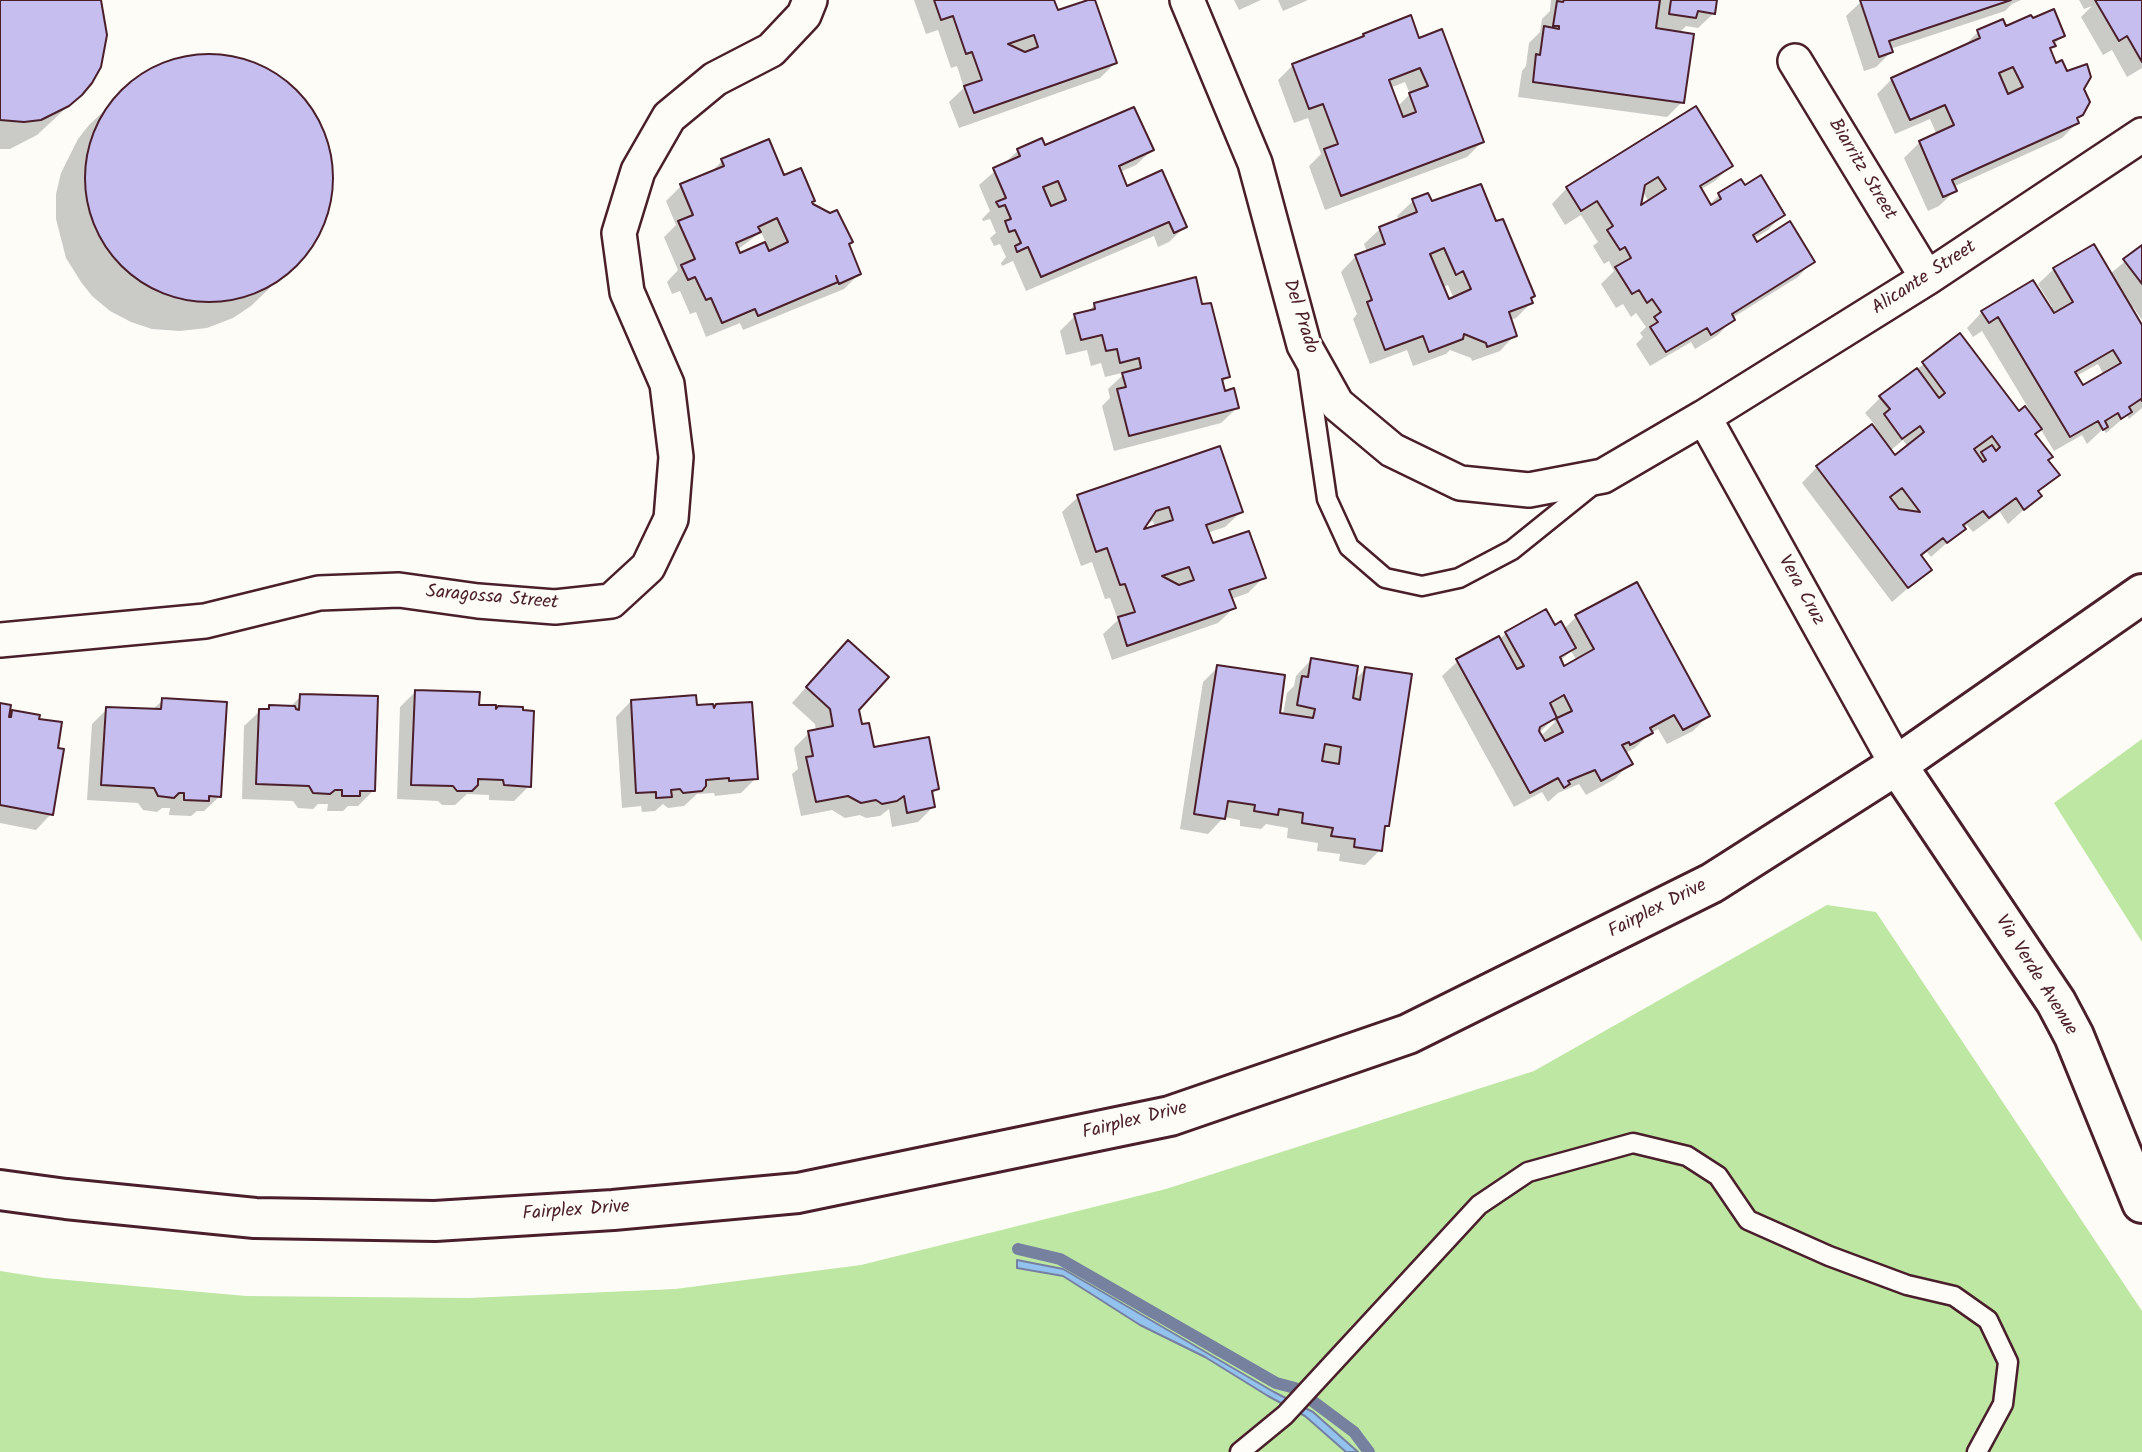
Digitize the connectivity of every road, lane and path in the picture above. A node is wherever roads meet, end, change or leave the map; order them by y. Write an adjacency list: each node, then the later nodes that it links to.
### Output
1 (810, 0): 10 (street, Saragossa Street)
2 (1187, 0): 6 (street, Del Prado)
3 (1795, 61): 5 (street, Biarritz Street)
4 (2142, 135): 5 (street, Alicante Street)
5 (1927, 278): 7 (street, Alicante Street)
6 (1304, 345): 8 (street, Del Prado); 8 (lane)
7 (1704, 417): 8 (street, Del Prado); 11 (street, Vera Cruz)
8 (1603, 476)
9 (2142, 594): 11 (main road, Fairplex Drive)
10 (0, 640)
11 (1897, 765): 12 (main road, Fairplex Drive); 13 (main road, Via Verde Avenue)
12 (0, 1190)
13 (2142, 1203)
14 (1240, 1452): 15 (lane)
15 (1977, 1452)

